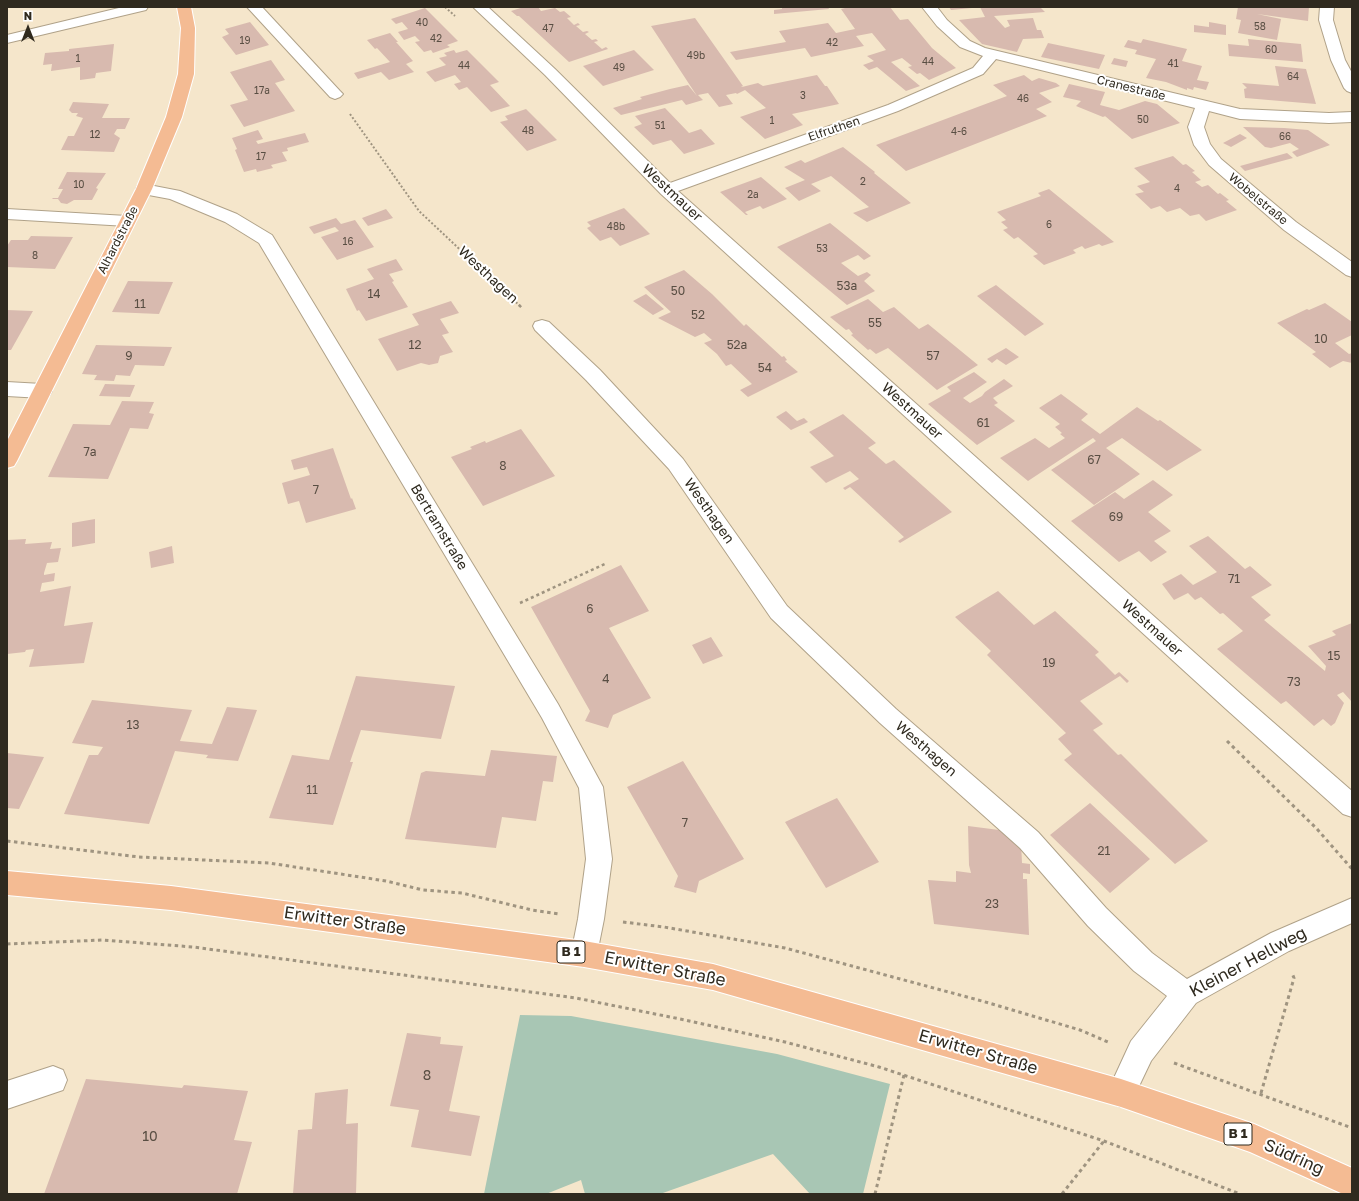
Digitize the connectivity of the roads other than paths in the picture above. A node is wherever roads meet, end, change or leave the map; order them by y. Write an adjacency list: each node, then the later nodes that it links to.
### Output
1 (141, 7): 7 (street)
2 (184, 7): 13 (main road, Alhardstraße)
3 (254, 7): 10 (street)
4 (480, 7): 14 (street, Westmauer)
5 (929, 7): 8 (street, Cranestraße)
6 (1327, 7): 9 (street)
7 (7, 39)
8 (992, 54): 11 (street, Cranestraße); 14 (street, Elfruthen)
9 (1352, 88)
10 (335, 94)
11 (1203, 106): 12 (street, Cranestraße); 17 (street, Wobelstraße)
12 (1352, 117)
13 (144, 189): 16 (main road, Alhardstraße); 25 (street, Bertramstraße)
14 (667, 190): 22 (street, Westmauer)
15 (7, 214): 16 (street)
16 (127, 221): 20 (main road, Alhardstraße)
17 (1352, 272)
18 (542, 326): 26 (street, Westhagen)
19 (7, 389): 20 (street)
20 (42, 391): 21 (main road, Alhardstraße)
21 (7, 460)
22 (1352, 806)
23 (7, 884): 25 (main road, Erwitter Straße / B 1)
24 (1352, 910): 26 (street, Kleiner Hellweg)
25 (584, 954): 28 (main road, Erwitter Straße / B 1)
26 (1186, 994): 28 (street, Kleiner Hellweg)
27 (53, 1080): 29 (street)
28 (1121, 1093): 30 (main road, Südring / B 1)
29 (7, 1095)
30 (1352, 1183)

